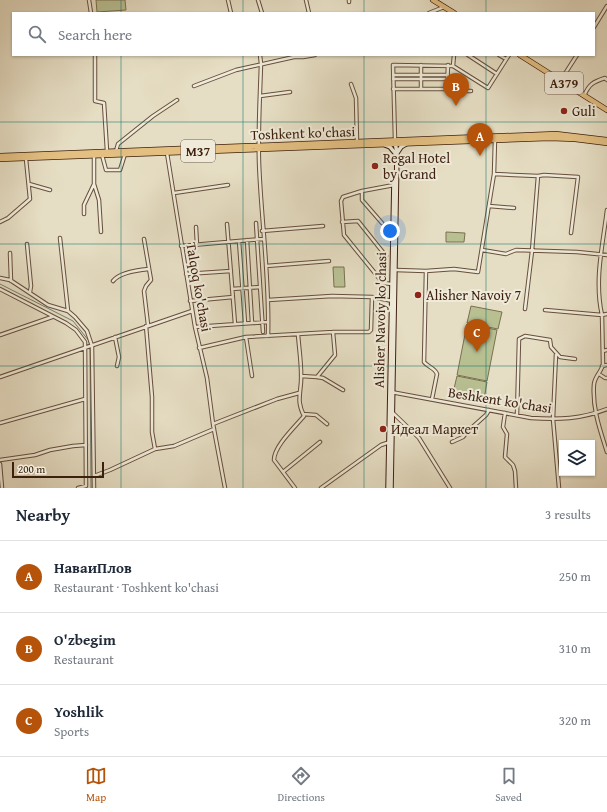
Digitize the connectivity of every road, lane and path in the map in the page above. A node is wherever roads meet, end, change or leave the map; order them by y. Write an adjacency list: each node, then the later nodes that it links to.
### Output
1 (89, 0): 8 (street)
2 (228, 0): 9 (street)
3 (258, 0): 10 (street)
4 (306, 0): 11 (street)
5 (433, 0): 7 (highway)
6 (607, 6): 14 (street)
7 (444, 7): 12 (street); 13 (highway)
8 (91, 12)
9 (231, 12)
10 (262, 12)
11 (310, 12)
12 (432, 12)
13 (452, 12)
14 (595, 25)
15 (95, 56): 57 (street)
16 (260, 56): 25 (street)
17 (309, 56): 25 (street)
18 (454, 56): 28 (street)
19 (470, 56): 29 (street)
20 (502, 56): 24 (street)
21 (508, 56): 24 (street)
22 (522, 56): 37 (highway, A379)
23 (576, 56): 37 (street)
24 (506, 59): 29 (street)
25 (261, 64): 39 (street); 44 (street)
26 (421, 65): 27 (street); 30 (street); 31 (street)
27 (448, 65): 28 (street); 32 (street)
28 (453, 66): 29 (street)
29 (497, 74)
30 (393, 75): 31 (street); 33 (street)
31 (421, 75): 32 (street); 34 (street)
32 (448, 75): 35 (street)
33 (393, 79): 34 (street); 40 (street)
34 (421, 79): 35 (street); 41 (street)
35 (447, 80): 41 (street); 42 (street)
36 (607, 80): 45 (street)
37 (561, 81): 45 (highway, A379)
38 (351, 84): 50 (street)
39 (194, 86)
40 (394, 89): 41 (street); 51 (street)
41 (421, 89)
42 (471, 91)
43 (290, 92): 44 (street)
44 (260, 96): 55 (street)
45 (584, 96): 47 (highway, A379)
46 (177, 100): 58 (street)
47 (607, 110)
48 (495, 138): 49 (highway, Toshkent ko'chasi / M37); 51 (highway, Toshkent ko'chasi / M37); 52 (highway, Toshkent ko'chasi / M37); 54 (highway, Toshkent ko'chasi / M37); 66 (street)
49 (607, 140)
50 (358, 142): 51 (highway, Toshkent ko'chasi / M37); 55 (highway, Toshkent ko'chasi / M37)
51 (395, 143): 53 (highway, Toshkent ko'chasi / M37); 54 (highway, Toshkent ko'chasi / M37); 59 (main road, Alisher Navoiy ko'chasi)
52 (607, 143)
53 (384, 144): 55 (highway, Toshkent ko'chasi / M37); 59 (main road)
54 (406, 144): 59 (main road)
55 (259, 147): 56 (highway, Toshkent ko'chasi / M37); 87 (street)
56 (167, 150): 58 (highway, Toshkent ko'chasi / M37); 60 (highway, Toshkent ko'chasi / M37); 74 (street, Talqoq ko'chasi)
57 (107, 151): 58 (highway, Toshkent ko'chasi / M37); 63 (highway, Toshkent ko'chasi / M37)
58 (116, 151)
59 (396, 153): 71 (main road, Alisher Navoiy ko'chasi)
60 (125, 154): 62 (highway, Toshkent ko'chasi / M37); 62 (street)
61 (94, 155): 62 (highway, Toshkent ko'chasi / M37); 64 (highway, Toshkent ko'chasi / M37); 69 (street)
62 (102, 155)
63 (0, 156)
64 (25, 158): 65 (highway, Toshkent ko'chasi / M37); 68 (street)
65 (0, 159)
66 (494, 174): 67 (street); 75 (street)
67 (538, 176): 89 (street); 101 (street)
68 (30, 184): 72 (street); 80 (street)
69 (94, 184): 78 (street); 88 (street)
70 (228, 185): 74 (street)
71 (395, 185): 73 (street); 109 (main road, Alisher Navoiy ko'chasi); 116 (main road, Alisher Navoiy ko'chasi)
72 (50, 190)
73 (362, 191): 81 (street); 83 (street)
74 (174, 193): 99 (street, Talqoq ko'chasi)
75 (489, 206): 76 (street); 100 (street)
76 (514, 208)
77 (607, 210): 79 (street)
78 (84, 214)
79 (606, 219): 103 (street)
80 (0, 222)
81 (342, 222): 105 (street); 116 (street)
82 (256, 223): 92 (street)
83 (382, 223)
84 (227, 224): 95 (street)
85 (323, 226): 87 (street)
86 (196, 227): 98 (street)
87 (262, 231): 93 (street)
88 (101, 232)
89 (571, 233)
90 (60, 238): 130 (street)
91 (144, 239): 108 (street)
92 (257, 239): 93 (street); 94 (street); 117 (street)
93 (263, 239): 107 (street)
94 (247, 240): 96 (street); 119 (street)
95 (229, 241): 96 (street); 98 (street); 110 (street)
96 (239, 241): 118 (street)
97 (27, 244): 122 (street)
98 (197, 245): 99 (street)
99 (181, 246): 112 (street, Talqoq ko'chasi)
100 (482, 250): 101 (street); 111 (street)
101 (532, 251): 103 (street); 128 (street)
102 (10, 253): 114 (street)
103 (600, 255): 104 (street); 133 (street)
104 (607, 255)
105 (386, 256)
106 (328, 261): 107 (street)
107 (266, 266): 125 (street)
108 (149, 268): 115 (street); 140 (street)
109 (396, 270): 111 (street); 127 (main road, Alisher Navoiy ko'chasi)
110 (231, 271): 112 (street); 120 (street)
111 (426, 271): 169 (street)
112 (186, 274): 126 (street, Talqoq ko'chasi)
113 (0, 278): 114 (street)
114 (11, 281): 122 (street)
115 (113, 281)
116 (392, 284): 127 (main road, Alisher Navoiy ko'chasi)
117 (260, 287): 119 (street); 135 (street)
118 (243, 288): 119 (street); 120 (street); 137 (street)
119 (250, 288): 138 (street)
120 (232, 289): 123 (street)
121 (1, 290): 134 (street)
122 (30, 292): 130 (street)
123 (233, 297): 126 (street); 139 (street)
124 (372, 297): 125 (street); 127 (street); 143 (street)
125 (268, 300): 136 (street)
126 (190, 301): 131 (street, Talqoq ko'chasi)
127 (393, 301): 166 (main road, Alisher Navoiy ko'chasi)
128 (525, 309)
129 (545, 310): 133 (street)
130 (68, 311): 149 (street)
131 (192, 311): 140 (street); 141 (street, Talqoq ko'chasi)
132 (607, 314): 133 (street)
133 (602, 315): 153 (street)
134 (52, 317): 144 (street); 150 (street)
135 (262, 322): 136 (street); 138 (street); 142 (street)
136 (268, 322): 146 (street)
137 (245, 323): 138 (street); 139 (street)
138 (252, 323)
139 (235, 324): 141 (street)
140 (147, 326): 147 (street); 186 (street)
141 (195, 327): 151 (street, Talqoq ko'chasi)
142 (263, 332)
143 (334, 332): 145 (street); 163 (street)
144 (0, 334)
145 (298, 334): 146 (street); 161 (street)
146 (268, 336): 148 (street)
147 (115, 337): 149 (street); 157 (street)
148 (246, 337): 151 (street); 160 (street)
149 (92, 346): 150 (street); 191 (street)
150 (86, 348): 162 (street); 168 (street)
151 (199, 348): 179 (street, Talqoq ko'chasi)
152 (607, 350): 153 (street)
153 (603, 351): 158 (street)
154 (556, 354): 155 (street); 176 (street); 177 (street)
155 (575, 359)
156 (607, 365): 158 (street)
157 (117, 366)
158 (602, 366): 159 (street)
159 (599, 374): 164 (street); 174 (street)
160 (252, 376)
161 (301, 376): 163 (street); 167 (street)
162 (0, 377)
163 (317, 377): 165 (street)
164 (607, 378)
165 (343, 390)
166 (392, 392): 169 (street, Beshkent ko'chasi); 172 (main road, Alisher Navoiy ko'chasi)
167 (299, 393): 175 (street); 179 (street)
168 (85, 399): 178 (street); 185 (street)
169 (432, 399): 171 (street, Beshkent ko'chasi)
170 (607, 409): 174 (street, Beshkent ko'chasi)
171 (489, 410): 173 (street, Beshkent ko'chasi); 184 (street)
172 (391, 412): 183 (main road, Alisher Navoiy ko'chasi); 200 (street)
173 (505, 413): 176 (street, Beshkent ko'chasi); 201 (street)
174 (595, 413): 177 (street, Beshkent ko'chasi); 187 (street)
175 (303, 414): 180 (street); 190 (street)
176 (517, 415): 177 (street, Beshkent ko'chasi)
177 (553, 419): 202 (street)
178 (0, 423)
179 (213, 424): 181 (street, Talqoq ko'chasi)
180 (327, 424)
181 (214, 429): 186 (street); 195 (street, Talqoq ko'chasi)
182 (320, 442): 190 (street)
183 (391, 442): 197 (street); 198 (main road, Alisher Navoiy ko'chasi); 199 (main road, Alisher Navoiy ko'chasi)
184 (452, 442)
185 (86, 445): 188 (street); 193 (street)
186 (156, 449): 191 (street)
187 (607, 452)
188 (0, 460)
189 (0, 464): 192 (street)
190 (283, 472): 196 (street)
191 (94, 476): 194 (street)
192 (2, 488)
193 (78, 488)
194 (94, 488)
195 (225, 488)
196 (295, 488)
197 (320, 488)
198 (388, 488)
199 (391, 488)
200 (450, 488)
201 (516, 488)
202 (559, 488)

